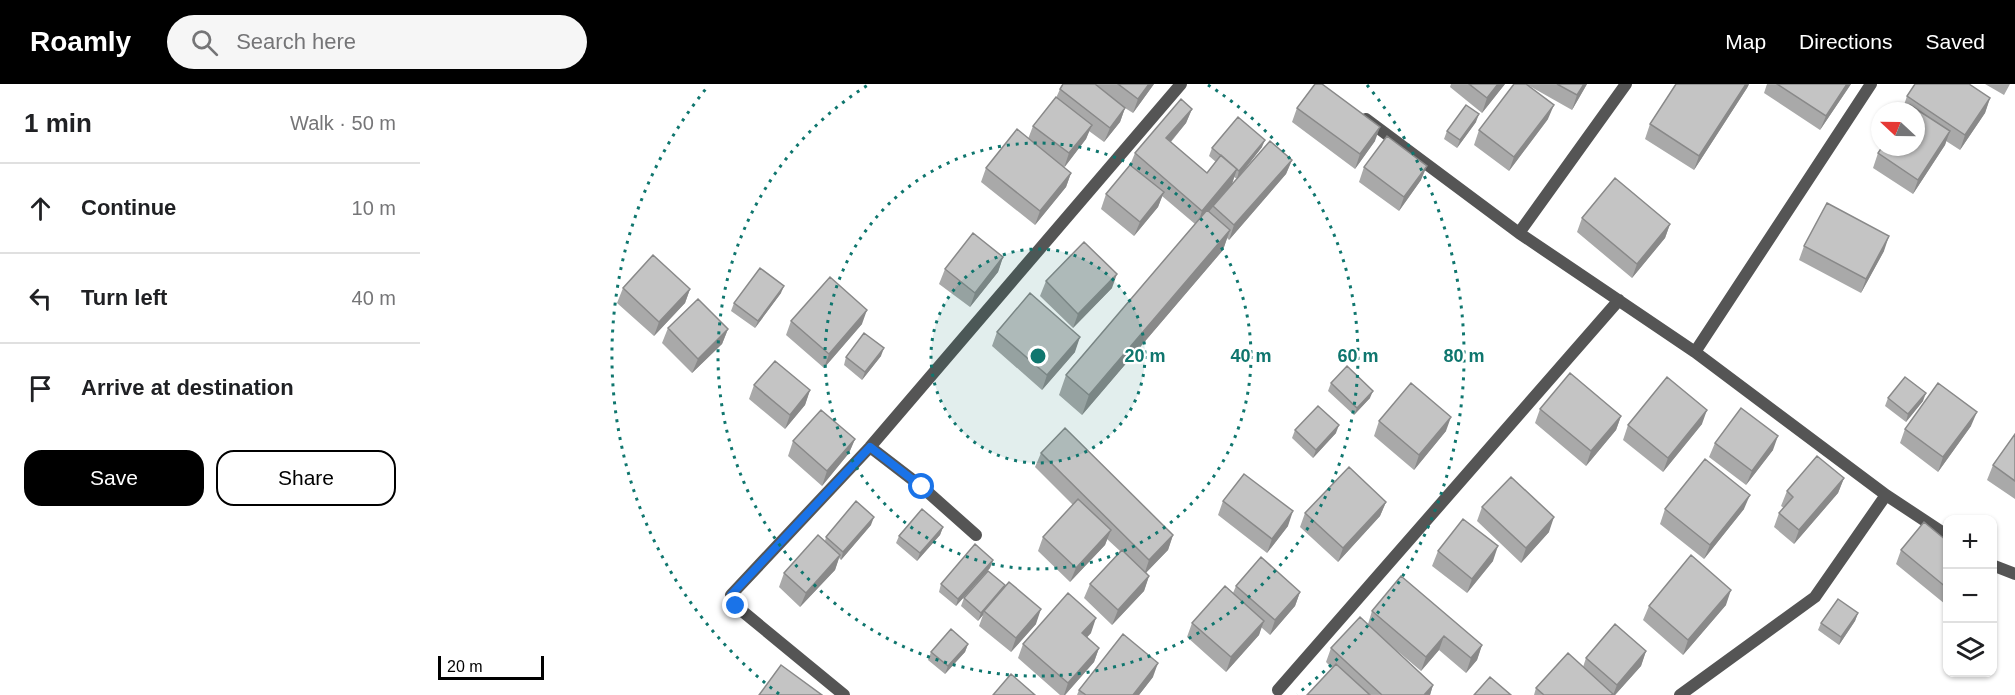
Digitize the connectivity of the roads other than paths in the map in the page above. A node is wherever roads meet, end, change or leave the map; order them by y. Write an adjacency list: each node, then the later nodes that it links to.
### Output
1 (1181, 84): 8 (street)
2 (1626, 84): 5 (street)
3 (1871, 84): 7 (street)
4 (1357, 112): 5 (street)
5 (1519, 233): 6 (street)
6 (1619, 300): 7 (street); 14 (street)
7 (1695, 352): 9 (street)
8 (870, 447): 11 (street); 15 (street)
9 (1887, 495): 10 (street); 16 (street)
10 (1943, 533)
11 (976, 535)
12 (1997, 567): 13 (street)
13 (2015, 574)
14 (1278, 690)
15 (844, 695)
16 (1680, 695)

